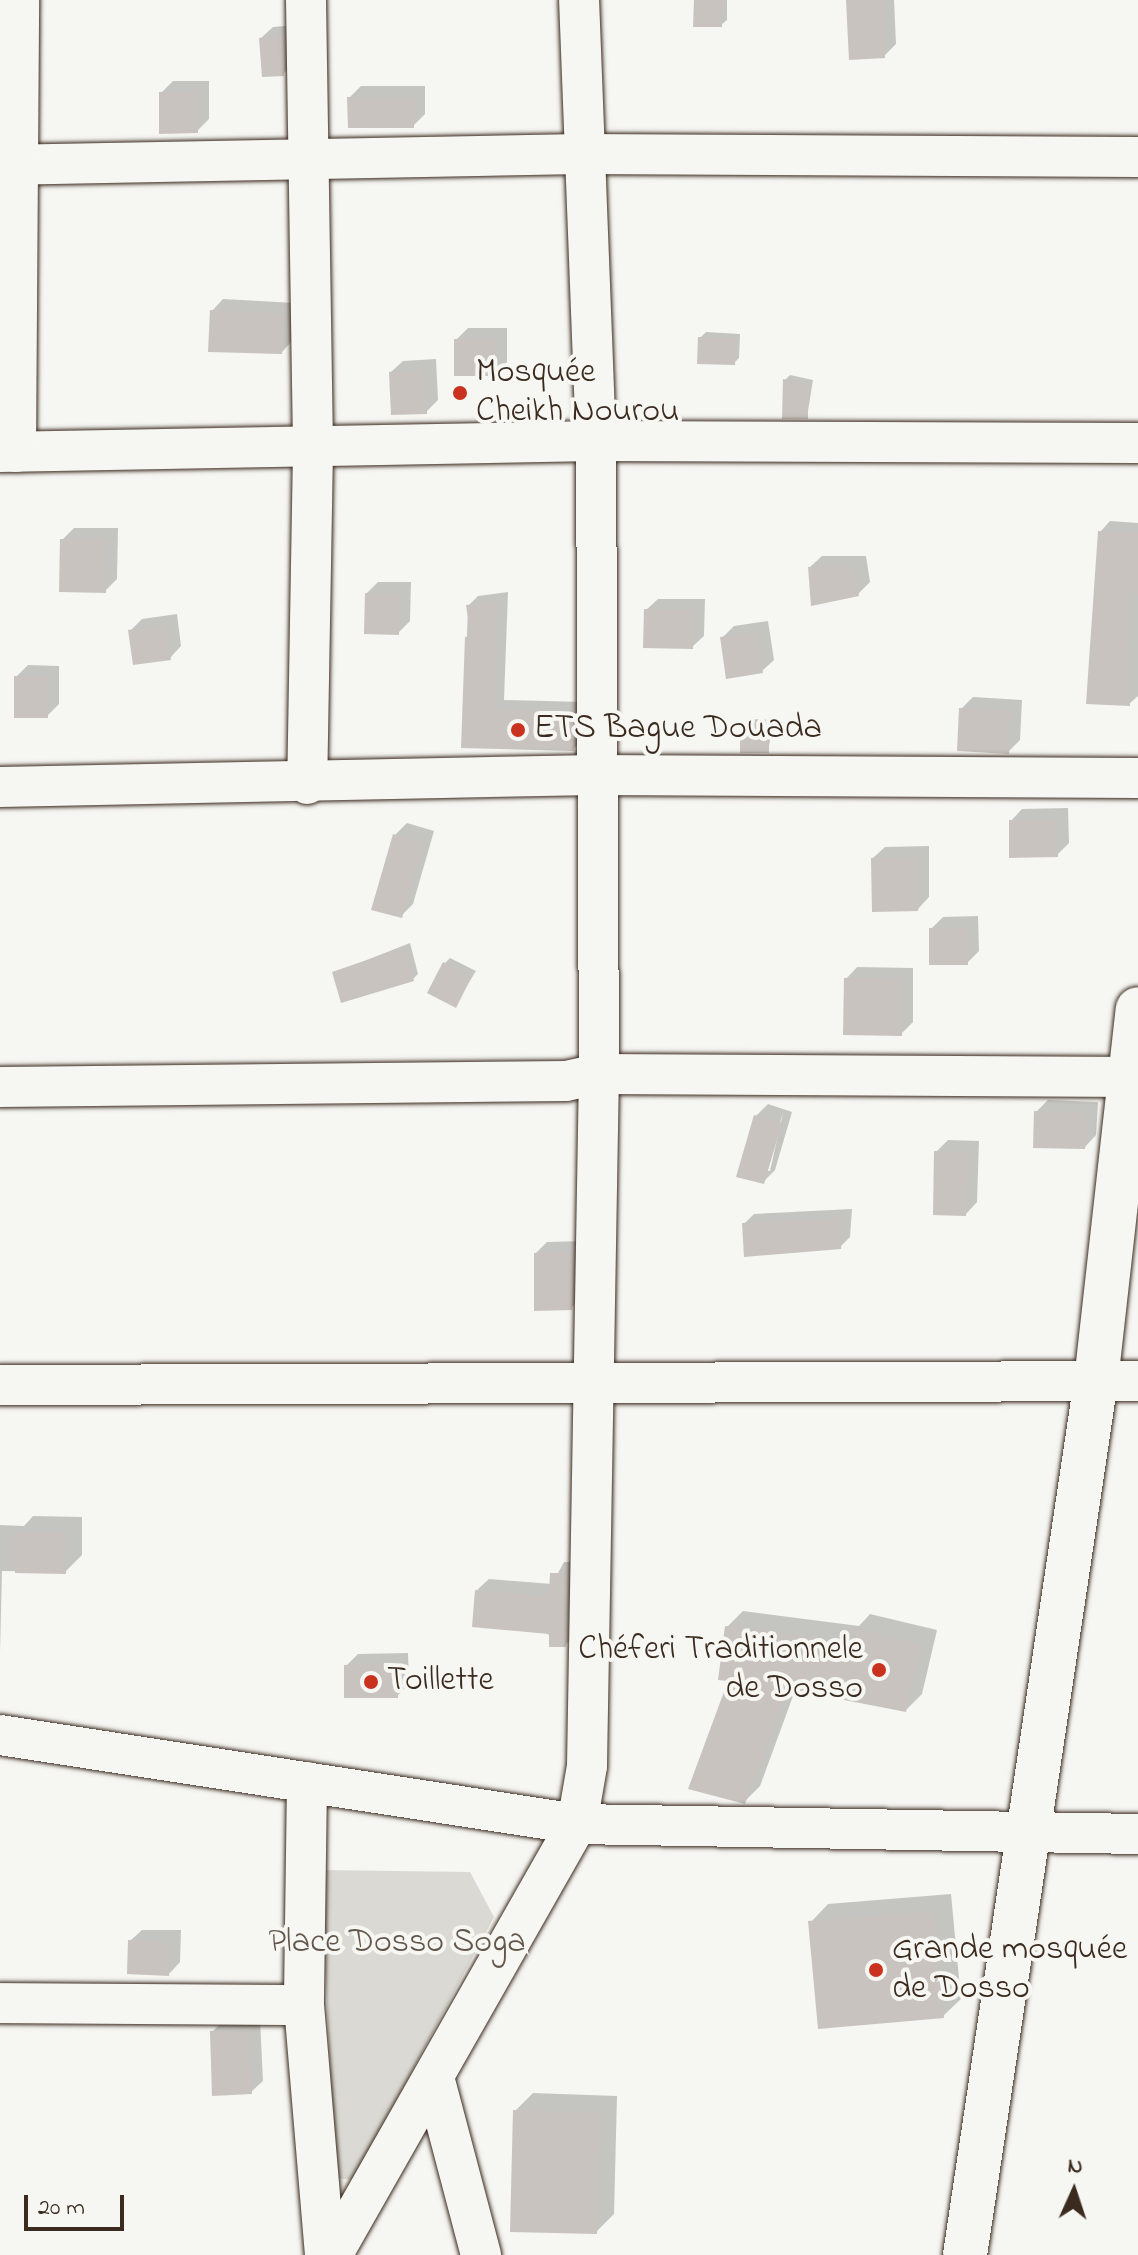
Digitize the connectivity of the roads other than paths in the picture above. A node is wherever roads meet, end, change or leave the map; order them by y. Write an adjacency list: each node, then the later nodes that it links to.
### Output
1 (19, 0): 7 (street)
2 (306, 0): 6 (street)
3 (579, 0): 4 (street)
4 (581, 154): 5 (street); 6 (street); 8 (street)
5 (1138, 157)
6 (307, 164): 7 (street); 10 (street)
7 (9, 166): 11 (street)
8 (596, 441): 9 (street); 10 (street); 12 (street)
9 (1138, 443)
10 (313, 450): 11 (street); 14 (street)
11 (8, 452)
12 (595, 775): 13 (street); 14 (street); 17 (street)
13 (1138, 778)
14 (307, 784): 15 (street)
15 (0, 787)
16 (1138, 1009): 18 (street)
17 (599, 1074): 18 (street); 19 (street); 21 (street)
18 (1134, 1077): 20 (street)
19 (0, 1087)
20 (1117, 1381): 21 (street); 26 (street)
21 (594, 1383): 22 (street); 25 (street)
22 (0, 1385)
23 (0, 1735): 24 (street)
24 (307, 1782): 25 (street); 29 (street)
25 (577, 1824): 26 (street); 30 (street)
26 (1029, 1834): 27 (street); 34 (street)
27 (1138, 1834)
28 (0, 2003): 29 (street)
29 (304, 2005): 31 (street)
30 (434, 2077): 32 (street); 33 (street)
31 (325, 2255)
32 (332, 2255)
33 (481, 2255)
34 (965, 2255)

